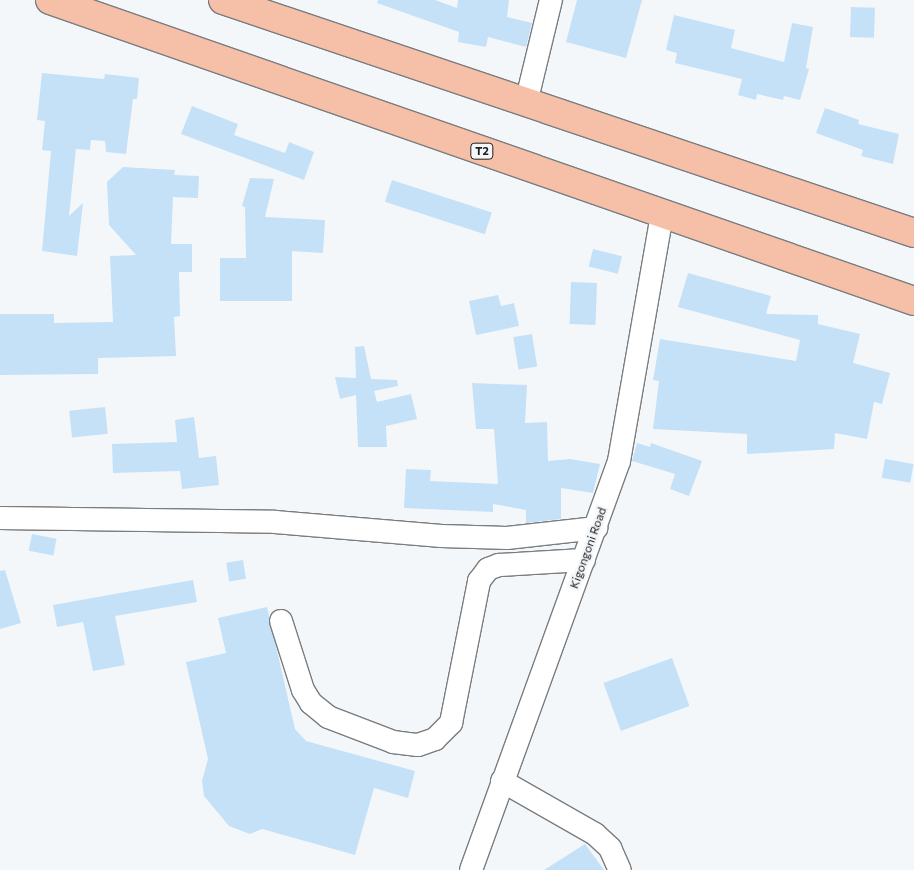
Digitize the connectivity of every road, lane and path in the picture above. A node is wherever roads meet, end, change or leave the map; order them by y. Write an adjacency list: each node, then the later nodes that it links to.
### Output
1 (50, 0): 5 (highway, T2)
2 (223, 0): 4 (highway)
3 (551, 0): 4 (street)
4 (526, 103): 6 (highway)
5 (662, 214): 7 (highway, T2); 9 (street, Kigongoni Road)
6 (914, 233)
7 (914, 301)
8 (0, 518): 9 (street)
9 (596, 528): 10 (street, Kigongoni Road)
10 (584, 560): 11 (street); 12 (street, Kigongoni Road)
11 (281, 621)
12 (502, 781): 13 (street, Kigongoni Road); 14 (street)
13 (471, 870)
14 (620, 870)

